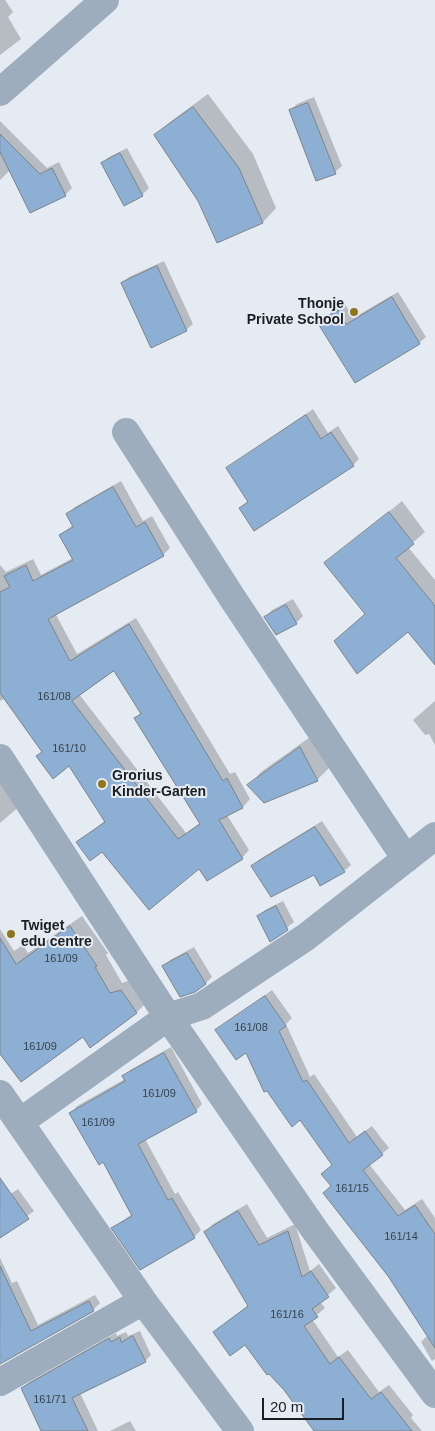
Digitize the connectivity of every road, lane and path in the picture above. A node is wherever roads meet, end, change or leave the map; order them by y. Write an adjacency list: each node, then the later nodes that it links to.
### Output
1 (105, 0): 2 (street)
2 (0, 92)
3 (126, 432): 6 (street)
4 (0, 758): 7 (street)
5 (435, 836): 6 (street)
6 (406, 859): 7 (street)
7 (168, 1017): 9 (street); 12 (street)
8 (0, 1094): 9 (street)
9 (20, 1122): 10 (street)
10 (144, 1301): 11 (street); 13 (street)
11 (0, 1382)
12 (435, 1394)
13 (240, 1431)

